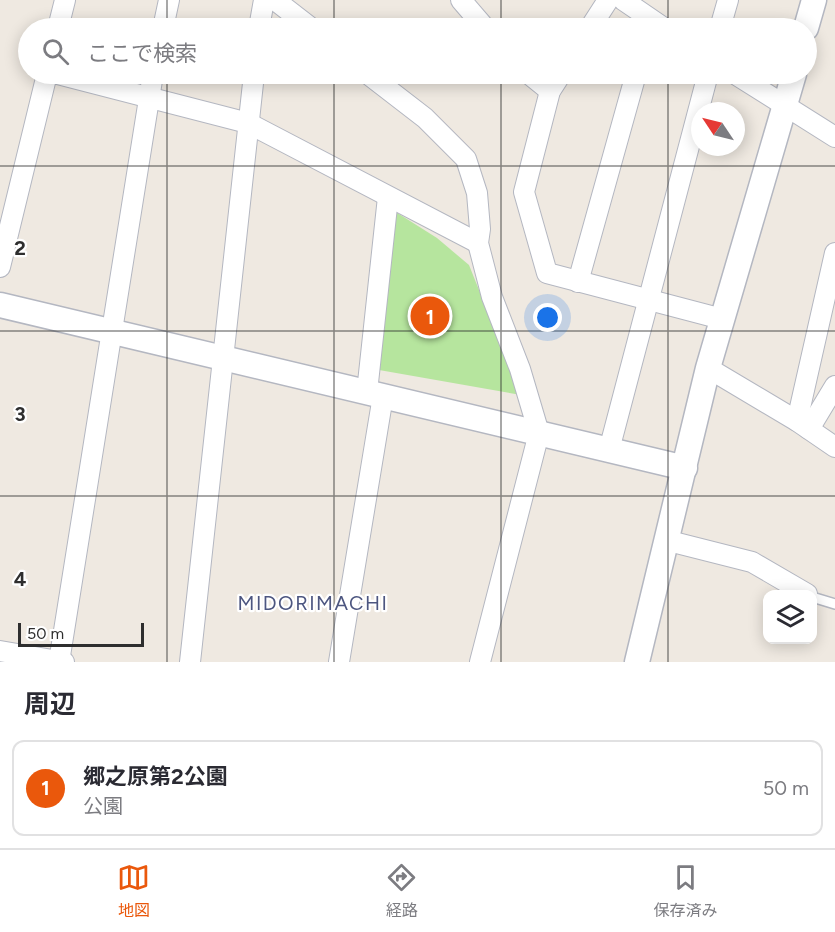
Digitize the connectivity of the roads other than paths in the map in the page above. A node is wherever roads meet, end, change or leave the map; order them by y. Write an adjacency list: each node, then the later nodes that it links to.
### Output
1 (64, 0): 10 (street)
2 (169, 0): 11 (street)
3 (264, 0): 12 (street)
4 (275, 0): 13 (street)
5 (461, 0): 14 (street)
6 (608, 0): 15 (street)
7 (623, 0): 16 (street)
8 (728, 0): 17 (street)
9 (814, 0): 18 (street)
10 (60, 18)
11 (165, 18)
12 (261, 18)
13 (298, 18)
14 (476, 18)
15 (596, 18)
16 (644, 18)
17 (723, 18)
18 (810, 18)
19 (45, 84): 38 (street)
20 (97, 84): 31 (street)
21 (151, 84): 31 (street)
22 (253, 84): 33 (street)
23 (381, 84): 36 (street)
24 (541, 84): 30 (street)
25 (555, 84): 30 (street)
26 (633, 84): 39 (street)
27 (705, 84): 40 (street)
28 (751, 84): 32 (street)
29 (791, 84): 32 (street)
30 (550, 91): 39 (street)
31 (148, 97): 33 (street); 43 (street)
32 (785, 106): 34 (street); 42 (street)
33 (248, 123): 35 (street); 44 (street)
34 (835, 137)
35 (388, 197): 36 (street); 47 (street)
36 (478, 243): 49 (street)
37 (835, 253): 48 (street)
38 (0, 267)
39 (578, 282): 40 (street)
40 (649, 300): 42 (street); 51 (street)
41 (0, 305): 43 (street)
42 (722, 319): 45 (street)
43 (112, 332): 44 (street); 58 (street)
44 (223, 358): 47 (street); 60 (street)
45 (708, 368): 48 (street); 52 (street)
46 (835, 386): 48 (street)
47 (375, 394): 49 (street); 61 (street)
48 (803, 425): 50 (street)
49 (539, 433): 51 (street); 62 (street)
50 (835, 447)
51 (609, 450): 52 (street)
52 (685, 468): 53 (street)
53 (669, 541): 54 (street); 63 (street)
54 (800, 590)
55 (817, 598): 56 (lane)
56 (835, 604)
57 (0, 651): 58 (street)
58 (59, 662): 59 (street)
59 (64, 662)
60 (190, 662)
61 (339, 662)
62 (480, 662)
63 (637, 662)

